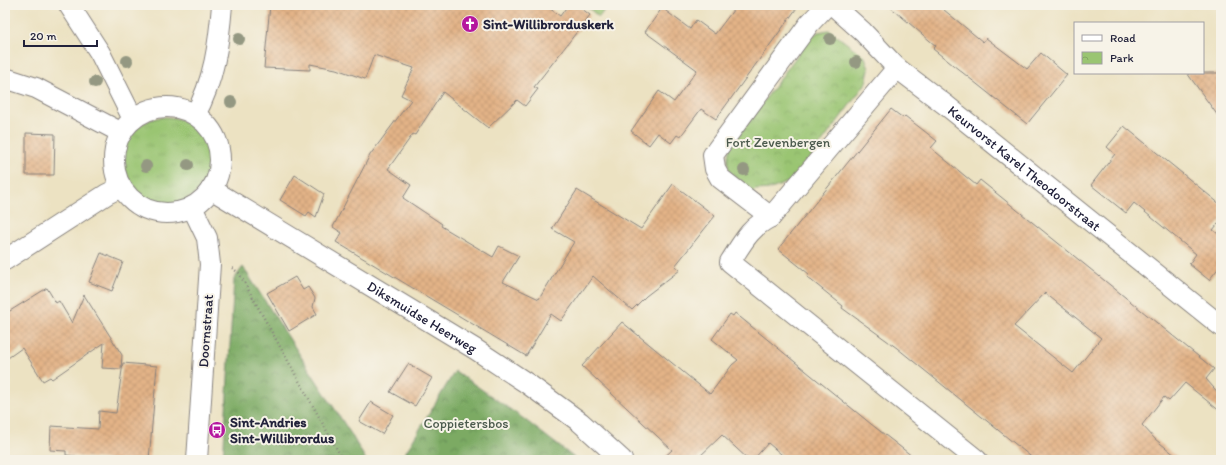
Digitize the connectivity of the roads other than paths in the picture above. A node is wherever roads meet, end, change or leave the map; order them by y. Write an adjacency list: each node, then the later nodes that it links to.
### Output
1 (69, 5): 8 (street)
2 (222, 5): 7 (street)
3 (827, 5): 12 (street)
4 (833, 5): 5 (street, Keurvorst Karel Theodoorstraat)
5 (897, 68): 12 (street); 14 (street, Keurvorst Karel Theodoorstraat)
6 (5, 78): 8 (street)
7 (195, 115): 8 (street); 10 (street)
8 (127, 126): 9 (street)
9 (121, 187): 11 (street); 13 (street)
10 (211, 189): 11 (street); 16 (street, Diksmuidse Heerweg)
11 (192, 207): 15 (street, Doornstraat)
12 (771, 217): 17 (street)
13 (5, 260)
14 (1221, 326)
15 (197, 460)
16 (622, 460)
17 (977, 460)

